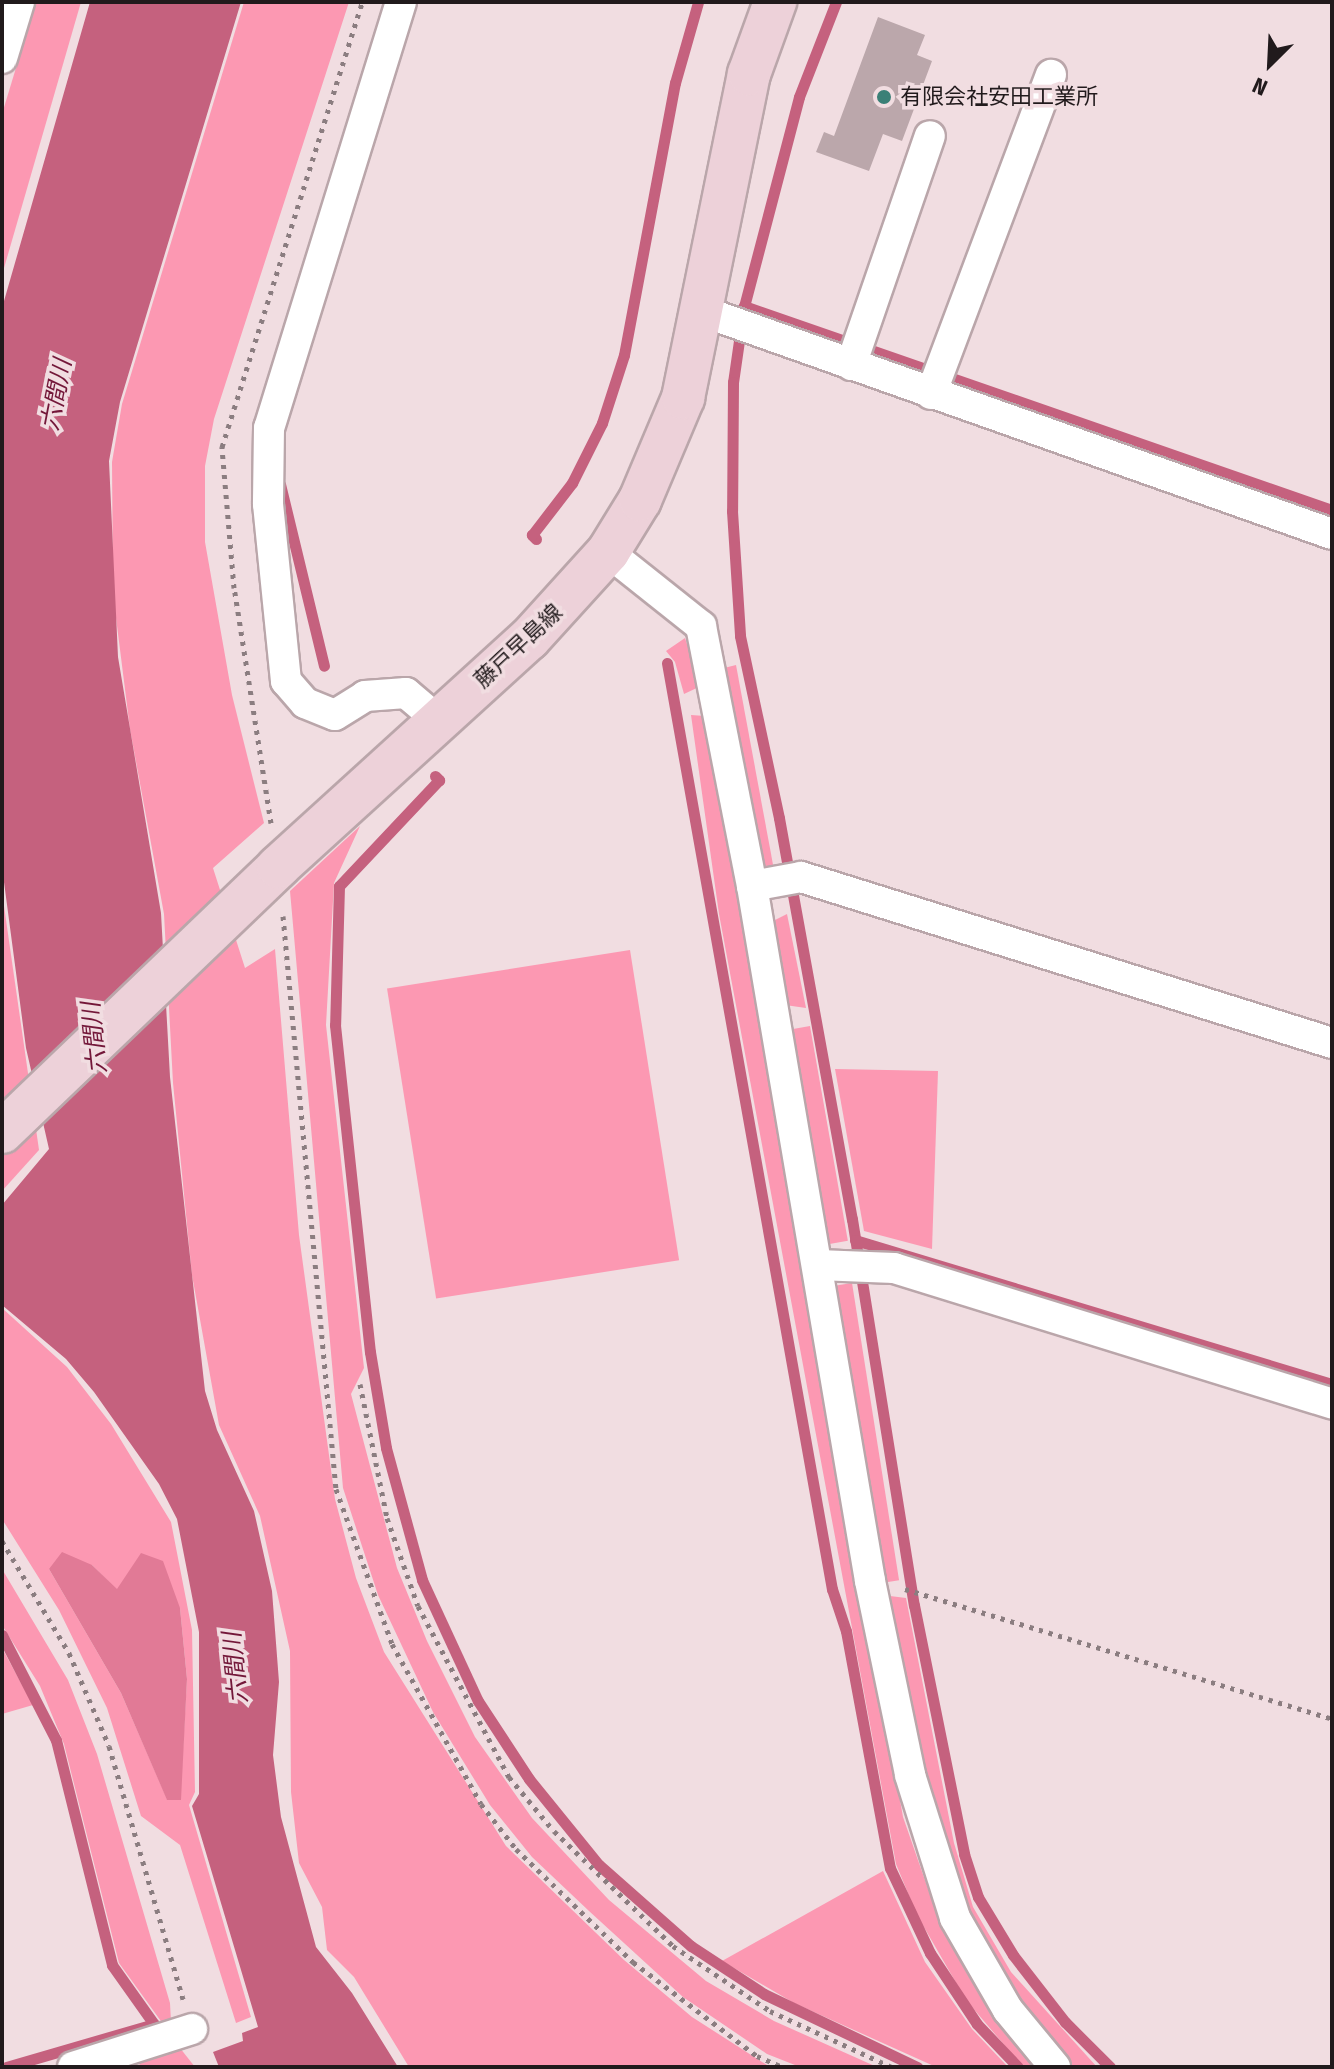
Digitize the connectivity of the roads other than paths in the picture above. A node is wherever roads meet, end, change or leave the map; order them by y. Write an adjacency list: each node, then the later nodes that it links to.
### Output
1 (401, 2): 12 (street)
2 (775, 2): 7 (main road, 藤戸早島線)
3 (12, 12): 4 (street)
4 (2, 58)
5 (1051, 75): 9 (street)
6 (930, 136): 8 (street)
7 (711, 315): 8 (street); 11 (main road, 藤戸早島線)
8 (856, 352): 9 (street)
9 (936, 382): 10 (street)
10 (1332, 534)
11 (608, 552): 12 (main road, 藤戸早島線); 13 (street)
12 (438, 720): 15 (main road, 藤戸早島線)
13 (775, 881): 14 (street); 16 (street)
14 (1332, 1043)
15 (2, 1132)
16 (831, 1264): 17 (street); 20 (street)
17 (1332, 1404)
18 (192, 2029): 19 (street)
19 (73, 2067)
20 (1055, 2067)

